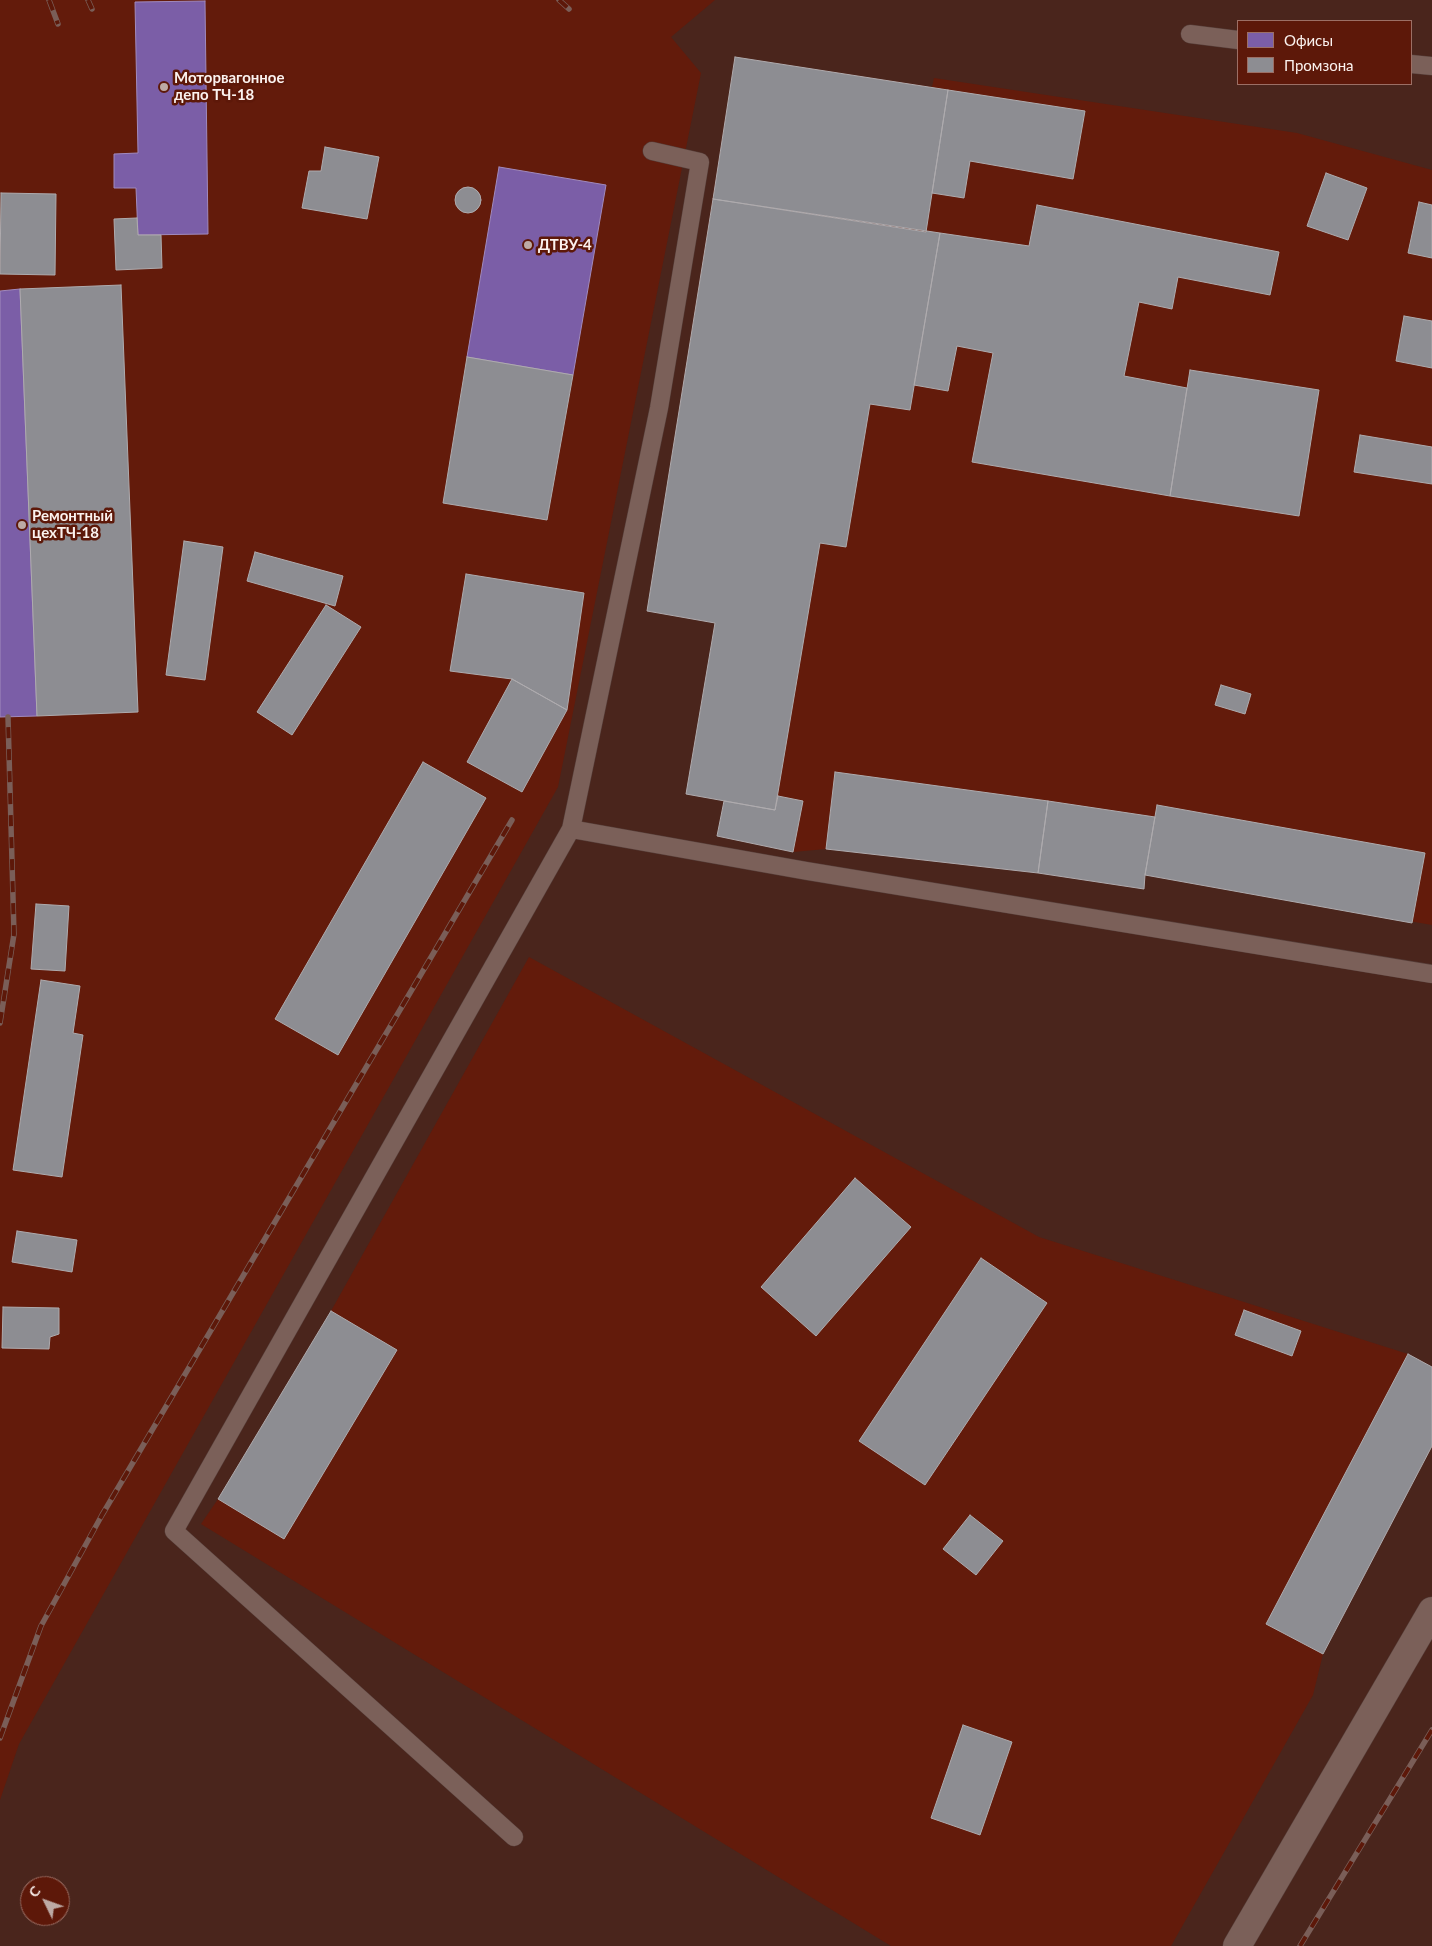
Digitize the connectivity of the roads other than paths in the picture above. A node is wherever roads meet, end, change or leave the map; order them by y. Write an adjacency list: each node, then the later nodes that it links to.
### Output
1 (1190, 34): 2 (lane)
2 (1237, 40)
3 (1412, 64): 4 (lane)
4 (1432, 66)
5 (652, 151): 6 (lane)
6 (572, 829): 7 (lane); 9 (lane)
7 (1432, 974)
8 (1432, 1610): 10 (street)
9 (514, 1837)
10 (1237, 1946)

